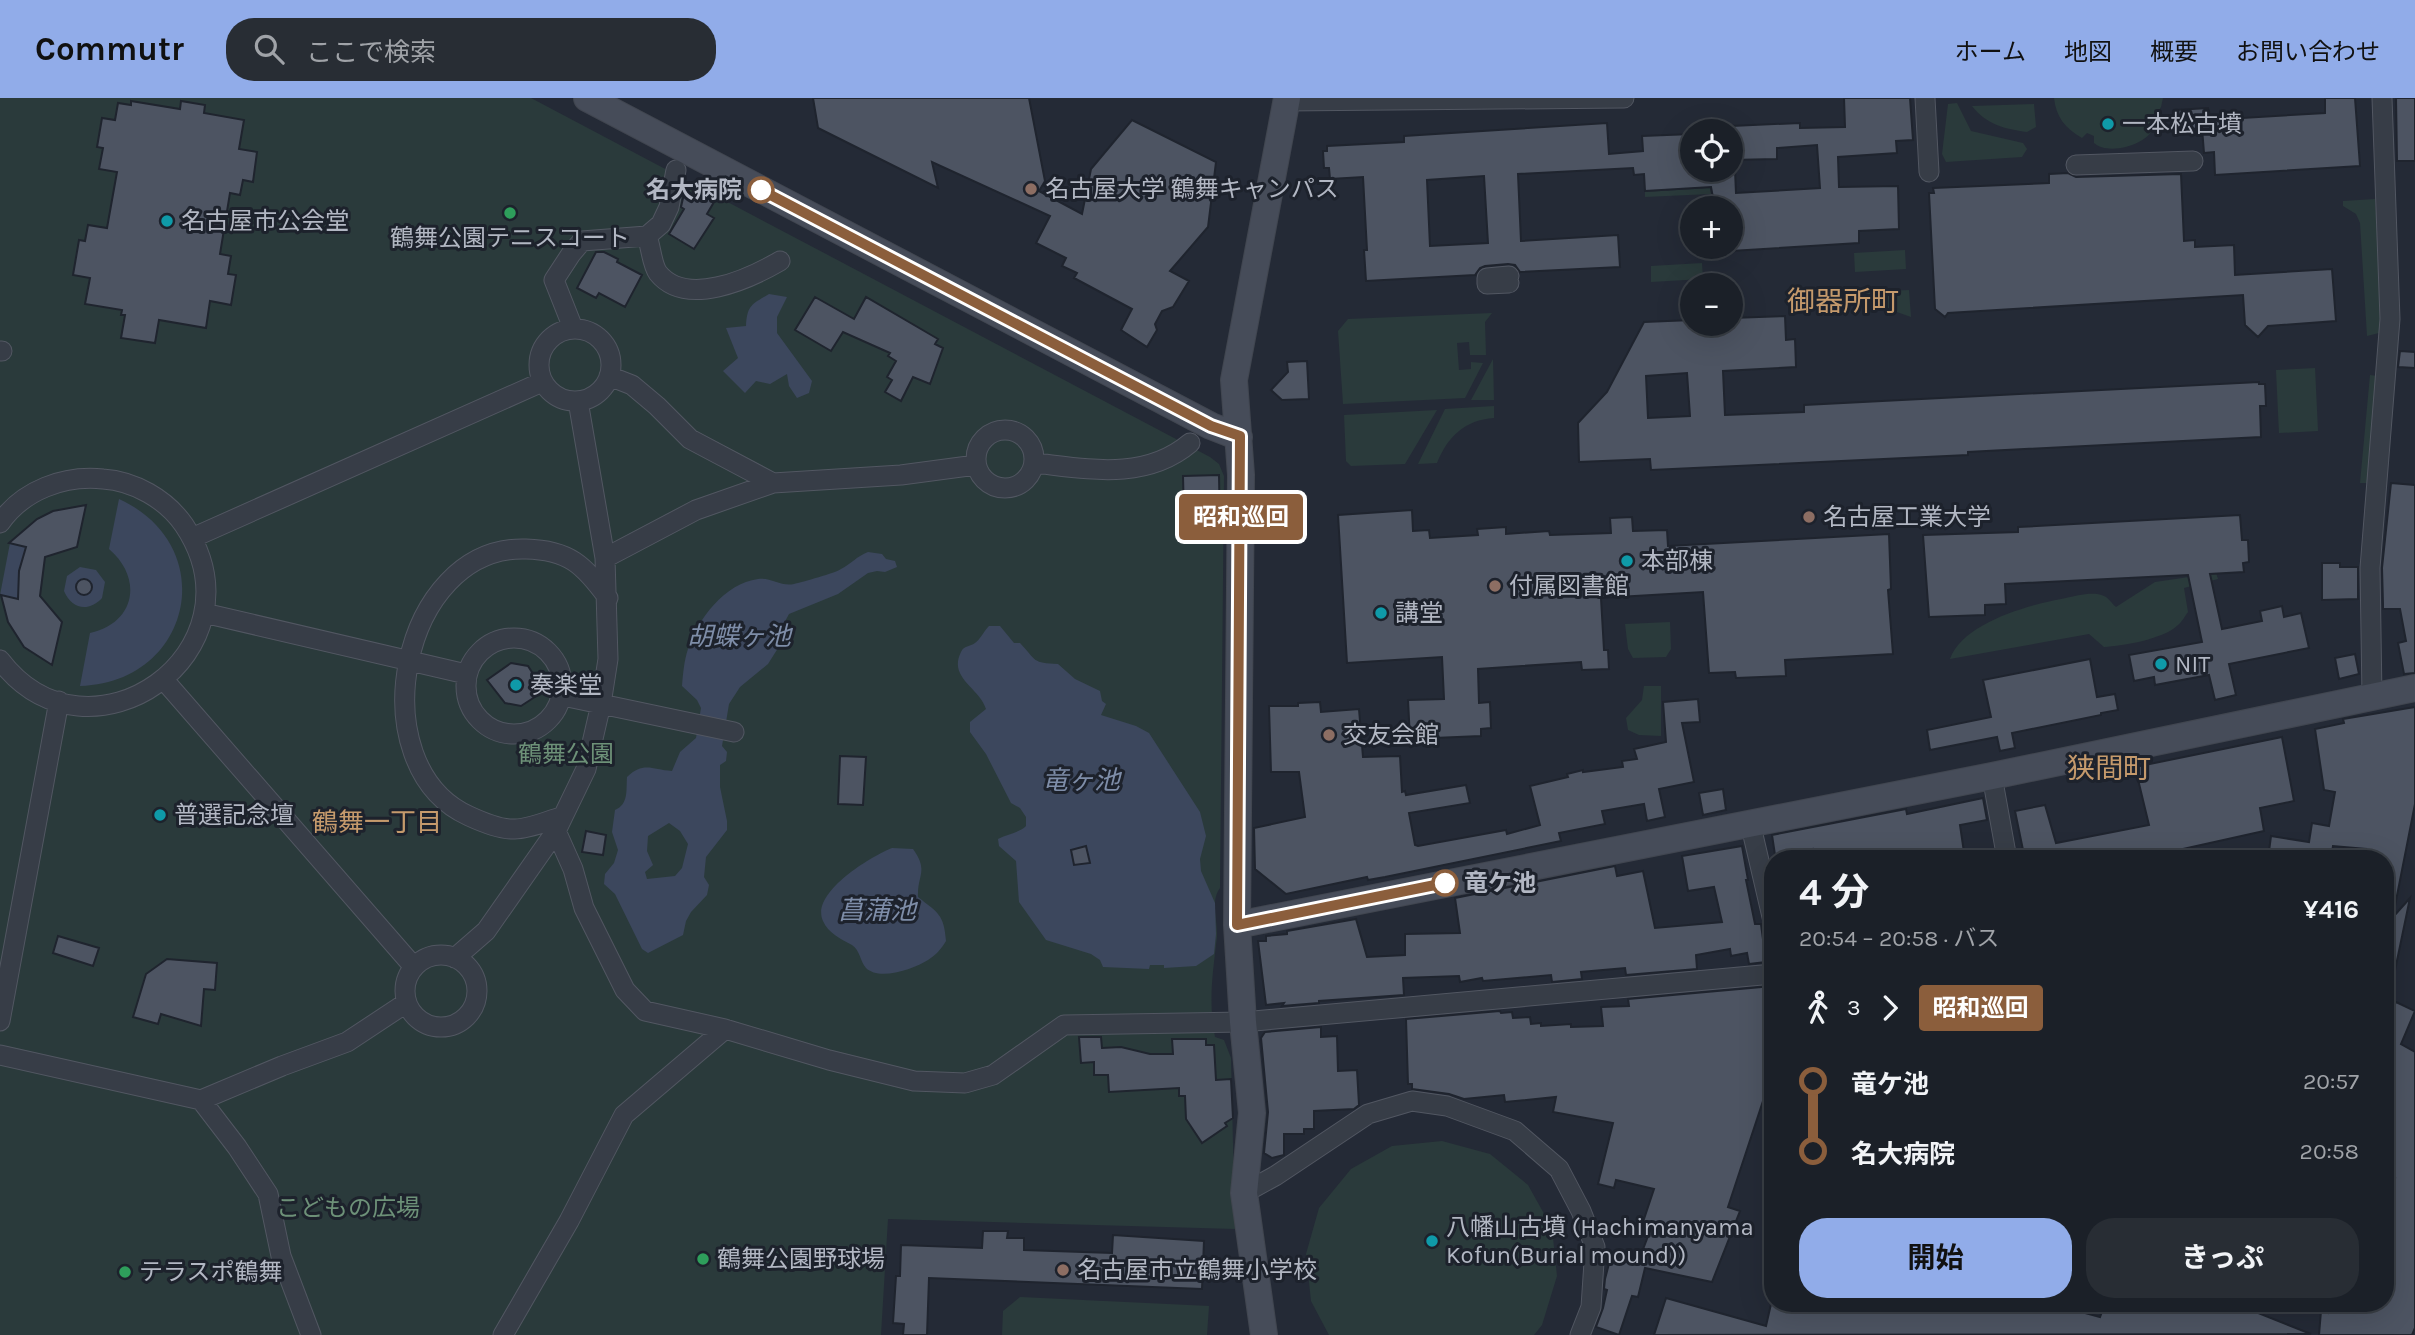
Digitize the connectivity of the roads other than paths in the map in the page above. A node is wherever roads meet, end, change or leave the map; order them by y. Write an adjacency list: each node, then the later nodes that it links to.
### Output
1 (587, 98): 16 (street)
2 (1624, 98): 5 (street)
3 (1925, 98): 9 (street)
4 (2382, 98): 32 (street)
5 (1287, 99): 16 (street)
6 (2193, 161): 7 (street)
7 (2076, 165)
8 (676, 170): 10 (street)
9 (1928, 172)
10 (647, 236): 11 (street); 12 (street)
11 (780, 261)
12 (573, 328): 13 (street); 14 (street)
13 (609, 376): 15 (street); 20 (street)
14 (542, 382): 15 (street); 22 (street)
15 (578, 401): 23 (street)
16 (1240, 436): 41 (street)
17 (1190, 443): 18 (street)
18 (1035, 463): 19 (street); 19 (street)
19 (976, 465): 20 (street)
20 (773, 483): 23 (street)
21 (0, 523): 22 (street)
22 (192, 538): 25 (street)
23 (605, 558): 24 (street)
24 (608, 598): 27 (street); 34 (street)
25 (204, 613): 27 (street); 29 (street)
26 (0, 660): 33 (street)
27 (409, 661): 28 (street); 38 (street)
28 (466, 674): 31 (street); 31 (street)
29 (164, 680): 33 (street); 43 (street)
30 (2415, 688): 32 (street)
31 (563, 696): 34 (street)
32 (2372, 697): 36 (street)
33 (59, 701): 46 (street)
34 (601, 704): 35 (street); 38 (street)
35 (734, 732)
36 (1992, 776): 37 (street); 39 (street)
37 (1750, 822): 40 (street); 41 (street)
38 (559, 824): 42 (street); 48 (street)
39 (2005, 850)
40 (1764, 882)
41 (1237, 925): 47 (street)
42 (455, 958): 43 (street); 45 (street)
43 (414, 967): 45 (street)
44 (1764, 975): 47 (street)
45 (406, 1003): 50 (street)
46 (0, 1021)
47 (1243, 1022): 48 (street); 51 (street)
48 (725, 1029): 53 (street)
49 (0, 1055): 50 (street)
50 (201, 1100): 52 (street)
51 (1244, 1194): 54 (street); 55 (street)
52 (307, 1332)
53 (503, 1335)
54 (1264, 1335)
55 (1580, 1335)

